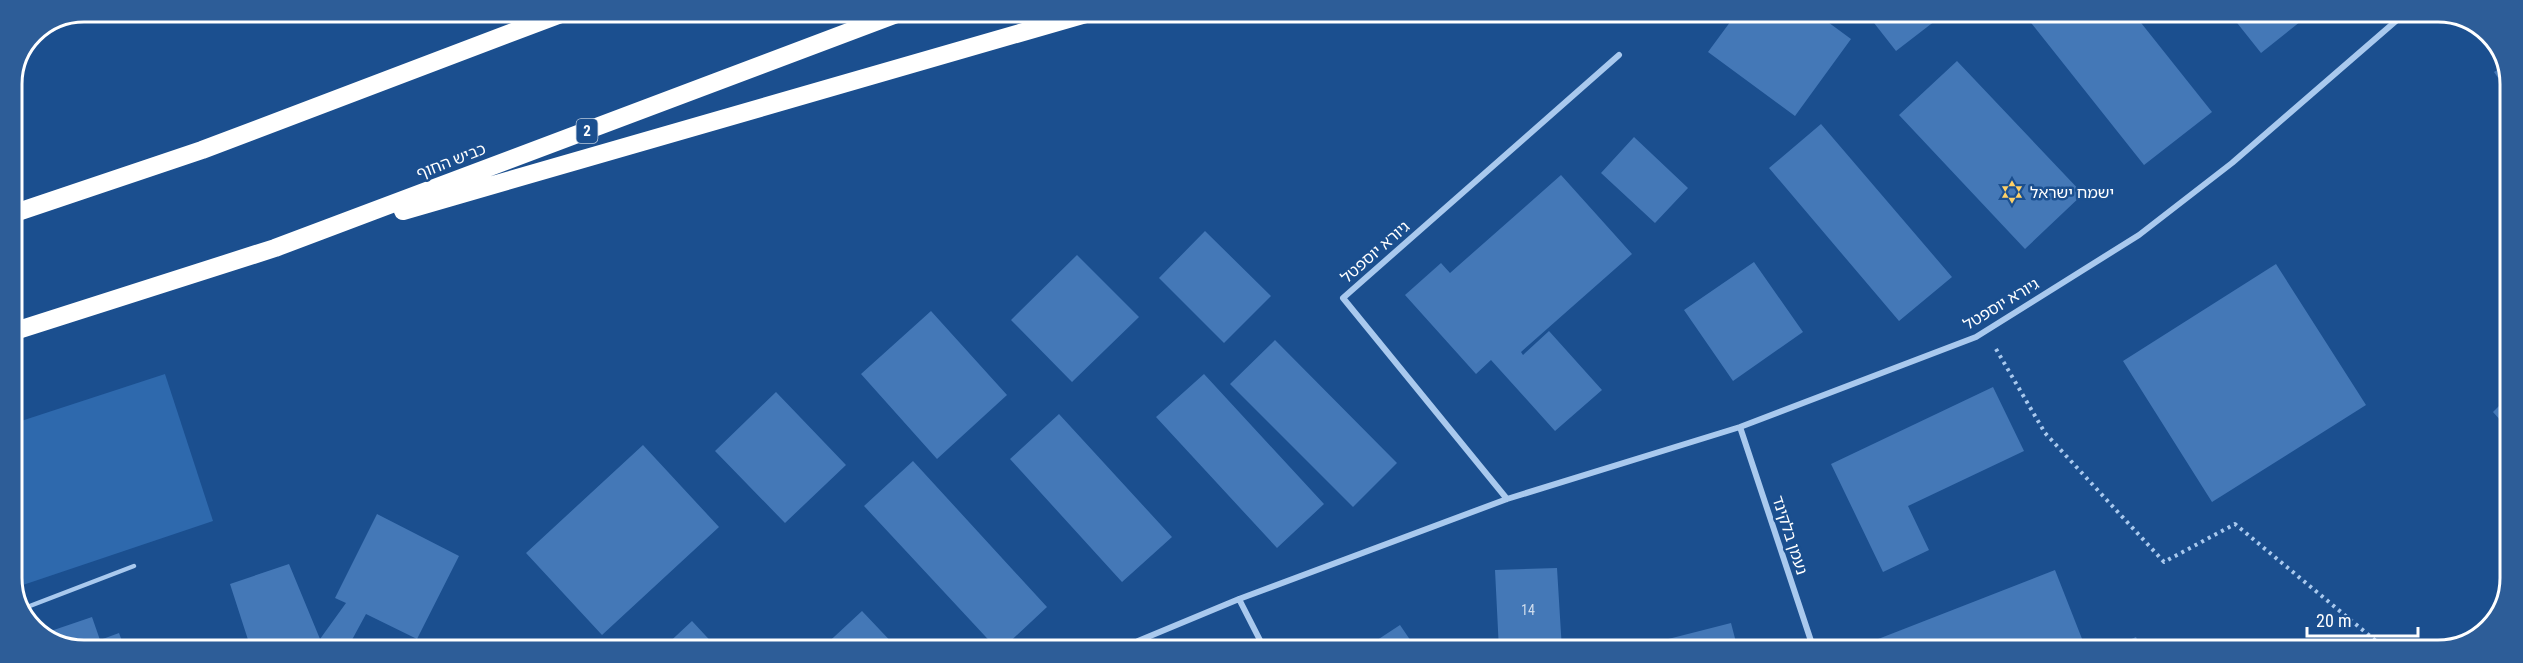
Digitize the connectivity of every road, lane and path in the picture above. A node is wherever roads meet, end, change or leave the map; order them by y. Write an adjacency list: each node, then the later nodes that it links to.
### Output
1 (540, 22): 6 (highway)
2 (874, 22): 7 (highway, כביש החוף / 2)
3 (1058, 22): 7 (highway)
4 (2395, 22): 9 (street, גיורא יוספטל)
5 (1619, 55): 11 (street, גיורא יוספטל)
6 (22, 210)
7 (275, 248): 8 (highway, כביש החוף / 2)
8 (22, 329)
9 (1986, 331): 10 (street, גיורא יוספטל); 18 (path)
10 (1740, 428): 11 (street, גיורא יוספטל); 17 (street, נעמן בלקינד)
11 (1507, 499): 13 (street, גיורא יוספטל)
12 (134, 566): 14 (lane)
13 (1239, 598): 15 (street, גיורא יוספטל); 16 (street)
14 (29, 606)
15 (1138, 640)
16 (1260, 640)
17 (1811, 640)
18 (2375, 640)

